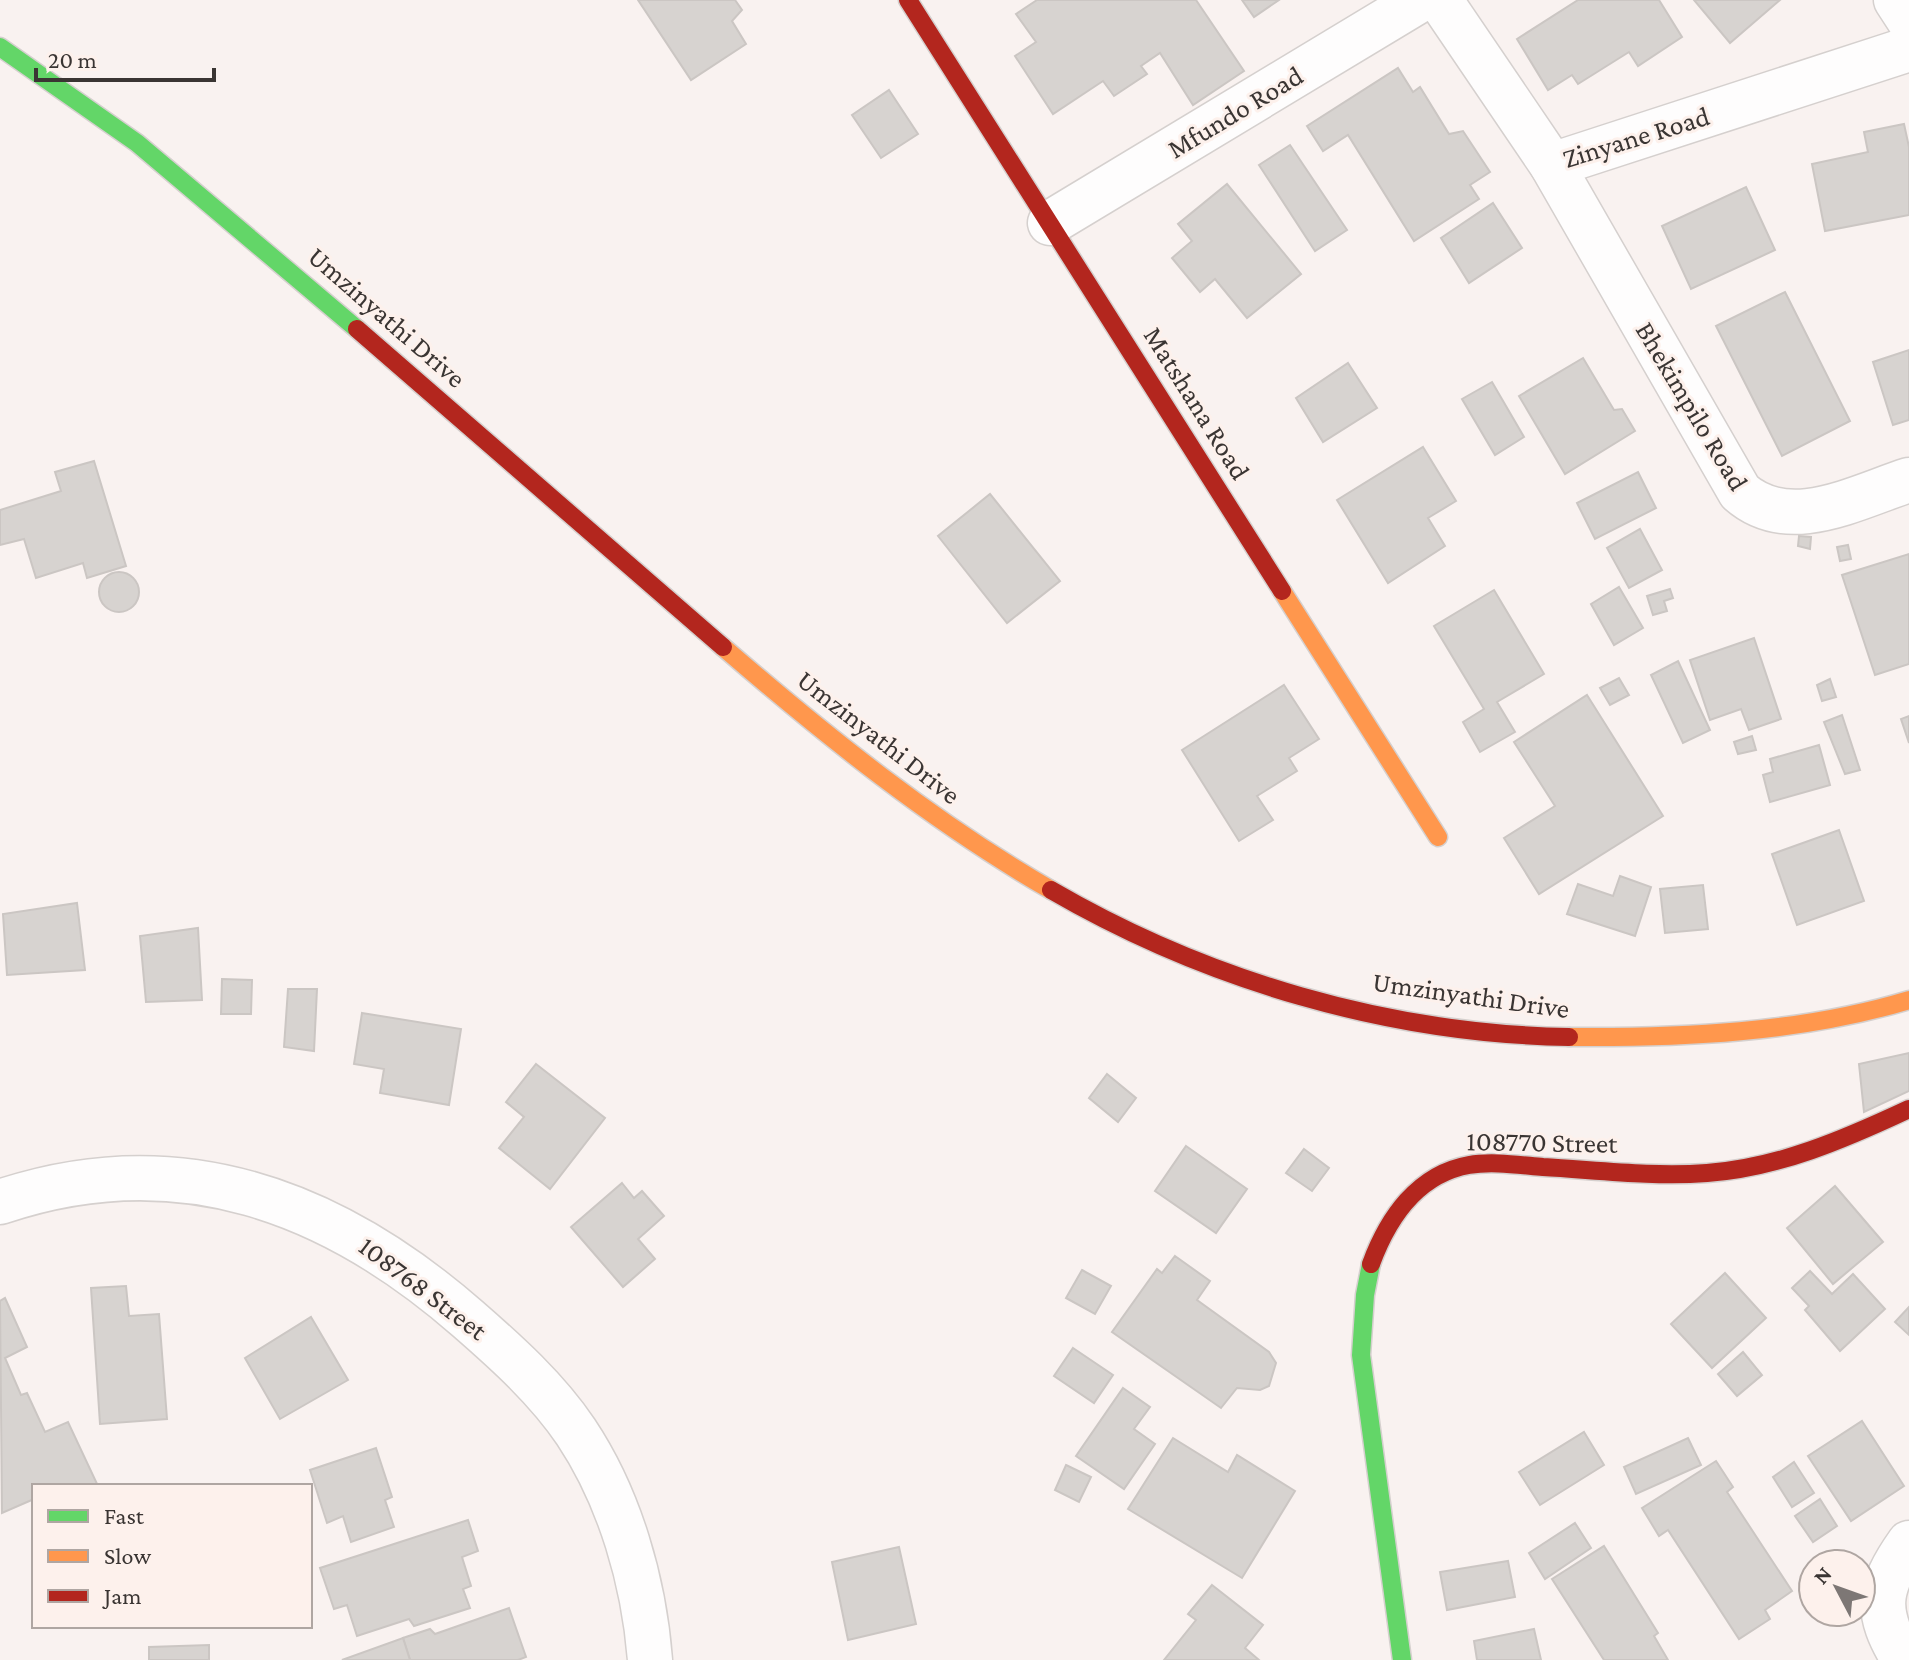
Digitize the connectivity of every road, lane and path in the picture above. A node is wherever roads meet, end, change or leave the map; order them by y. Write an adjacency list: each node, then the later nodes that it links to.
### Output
1 (908, 0): 9 (street, Matshana Road)
2 (1420, 0): 9 (street, Mfundo Road)
3 (1440, 0): 8 (street, Zinyane Road)
4 (1896, 0): 5 (street)
5 (1909, 20)
6 (0, 47): 12 (street, Umzinyathi Drive)
7 (1909, 49): 8 (street, Zinyane Road)
8 (1552, 165): 10 (street, Bhekimpilo Road)
9 (1050, 223): 11 (street, Matshana Road)
10 (1909, 480)
11 (1438, 837)
12 (1909, 1000)
13 (1909, 1109): 17 (street, 108770 Street)
14 (0, 1202): 16 (street, 108768 Street)
15 (1909, 1543): 18 (street)
16 (650, 1660)
17 (1402, 1660)
18 (1904, 1660)

